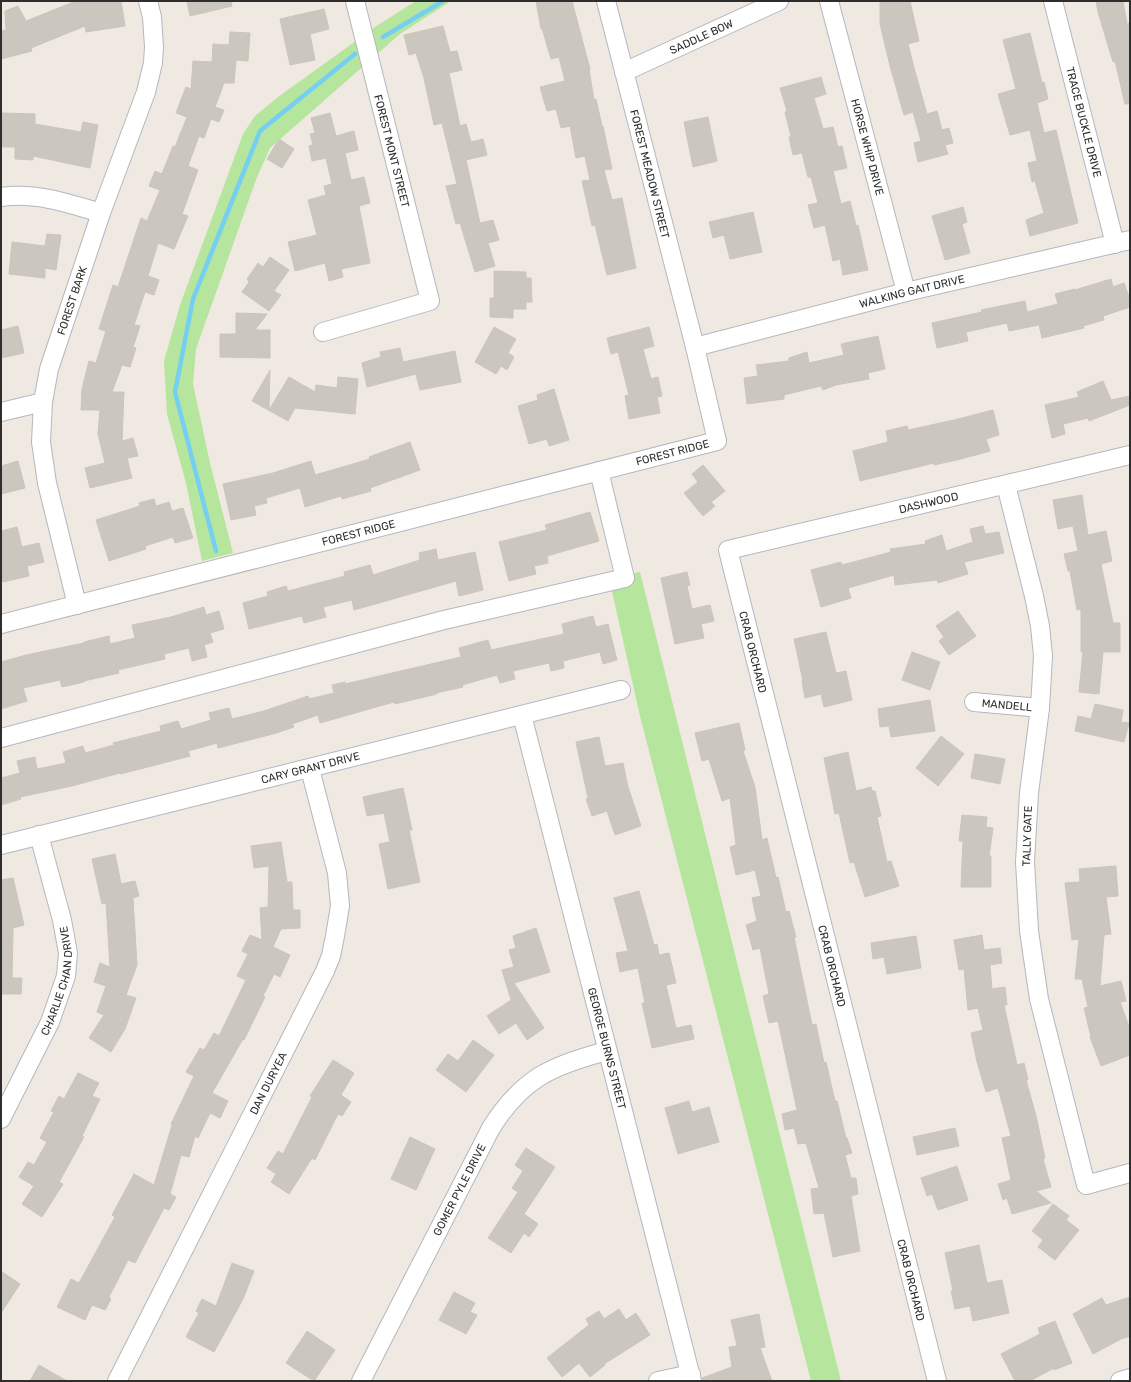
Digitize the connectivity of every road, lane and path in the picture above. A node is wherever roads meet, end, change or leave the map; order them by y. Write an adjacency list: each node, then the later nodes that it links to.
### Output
1 (148, 1): 9 (street, FOREST BARK)
2 (355, 1): 12 (street, FOREST MONT STREET)
3 (606, 1): 7 (street, FOREST MEADOW STREET)
4 (779, 1): 7 (street, SADDLE BOW)
5 (829, 1): 11 (street, HORSE WHIP DRIVE)
6 (1053, 1): 10 (street, TRACE BUCKLE DRIVE)
7 (624, 72): 13 (street, FOREST MEADOW STREET)
8 (1, 197): 9 (street)
9 (101, 213): 14 (street, FOREST BARK)
10 (1123, 242): 11 (street, WALKING GAIT DRIVE)
11 (906, 292): 13 (street, WALKING GAIT DRIVE)
12 (323, 332)
13 (695, 347): 16 (street, FOREST MEADOW STREET)
14 (43, 402): 15 (street); 21 (street, FOREST BARK)
15 (1, 412)
16 (717, 441): 18 (street, FOREST RIDGE)
17 (1130, 455): 19 (street, DASHWOOD)
18 (598, 471): 21 (street, FOREST RIDGE); 27 (street)
19 (1006, 485): 20 (street, DASHWOOD); 25 (street, TALLY GATE)
20 (728, 550): 39 (street, CRAB ORCHARD)
21 (77, 605): 22 (street, FOREST RIDGE)
22 (1, 624)
23 (621, 690): 26 (street, CARY GRANT DRIVE)
24 (974, 702): 25 (street, MANDELL)
25 (1040, 708): 33 (street, TALLY GATE)
26 (522, 714): 28 (street, CARY GRANT DRIVE); 31 (street, GEORGE BURNS STREET)
27 (1, 738)
28 (310, 768): 29 (street, CARY GRANT DRIVE); 36 (street, DAN DURYEA)
29 (39, 835): 30 (street, CARY GRANT DRIVE); 32 (street, CHARLIE CHAN DRIVE)
30 (1, 845)
31 (608, 1051): 34 (street, GEORGE BURNS STREET); 37 (street, GOMER PYLE DRIVE)
32 (1, 1119)
33 (1130, 1173)
34 (692, 1377): 38 (street)
35 (1130, 1378): 40 (street)
36 (117, 1381)
37 (361, 1381)
38 (658, 1381)
39 (937, 1381)
40 (1120, 1381)

